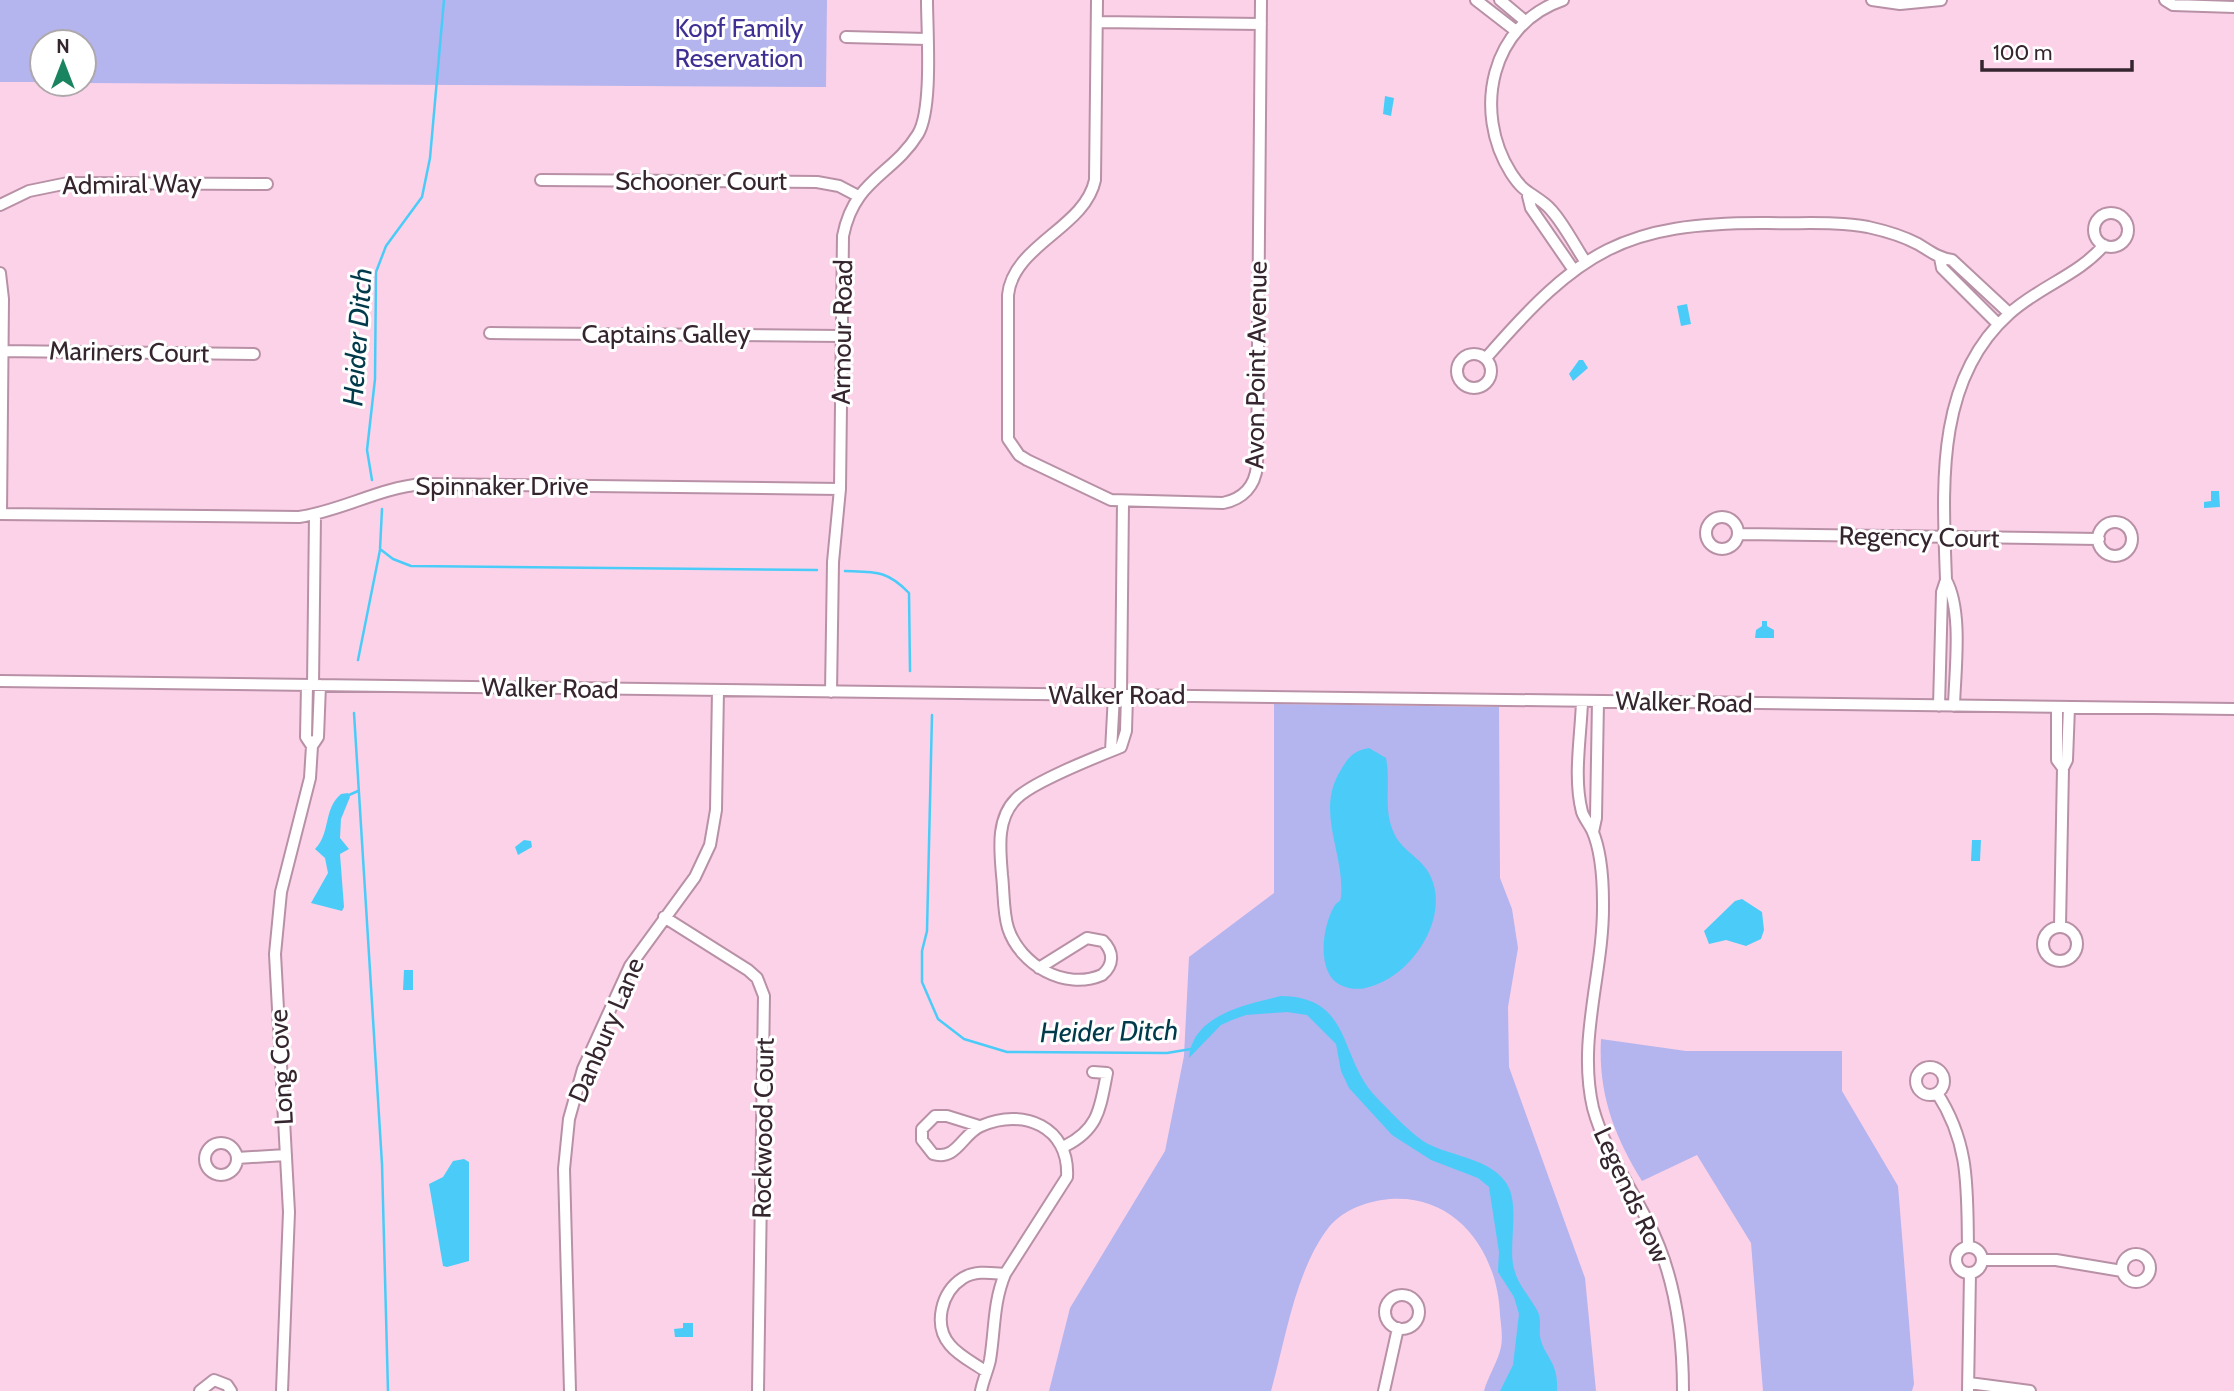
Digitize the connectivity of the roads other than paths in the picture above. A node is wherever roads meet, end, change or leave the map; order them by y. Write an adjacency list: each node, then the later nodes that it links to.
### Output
1 (927, 0): 16 (street, Armour Road)
2 (1097, 0): 12 (street)
3 (1261, 0): 13 (street, Avon Point Avenue)
4 (1476, 0): 14 (street)
5 (1500, 0): 11 (street)
6 (1563, 0): 11 (street)
7 (1872, 0): 8 (street)
8 (1941, 0)
9 (2165, 0): 10 (street)
10 (2234, 6)
11 (1525, 21): 14 (street)
12 (1097, 22): 13 (street); 35 (street)
13 (1261, 24): 35 (street, Avon Point Avenue)
14 (1516, 31): 20 (street)
15 (846, 37): 16 (street)
16 (927, 39): 19 (street, Armour Road)
17 (541, 180): 19 (street, Schooner Court)
18 (267, 184): 21 (street, Admiral Way)
19 (858, 196): 30 (street, Armour Road)
20 (1528, 196): 24 (street); 25 (street)
21 (0, 205)
22 (2104, 245): 27 (street)
23 (1940, 258): 24 (street); 27 (street); 28 (street)
24 (1586, 261): 25 (street)
25 (1573, 269): 33 (street)
26 (0, 273): 31 (street)
27 (2009, 313): 28 (street)
28 (1998, 324): 39 (street)
29 (490, 332): 30 (street, Captains Galley)
30 (842, 335): 34 (street, Armour Road)
31 (1, 351): 32 (street, Mariners Court); 36 (street)
32 (254, 354)
33 (1486, 358)
34 (840, 489): 37 (street, Spinnaker Drive); 45 (street, Armour Road)
35 (1123, 502): 46 (street)
36 (0, 514): 37 (street, Spinnaker Drive)
37 (315, 515): 43 (street, Long Cove)
38 (1739, 534): 39 (street, Regency Court)
39 (1945, 537): 40 (street, Regency Court); 41 (street)
40 (2099, 539)
41 (1946, 580): 49 (street); 50 (street)
42 (0, 681): 43 (street, Walker Road)
43 (313, 685): 44 (street, Walker Road); 61 (street, Long Cove)
44 (718, 690): 45 (street, Walker Road); 54 (street, Danbury Lane)
45 (831, 692): 46 (street, Walker Road)
46 (1120, 695): 47 (street, Walker Road); 56 (street)
47 (1582, 701): 48 (street, Walker Road); 53 (street, Legends Row)
48 (1598, 701): 49 (street, Walker Road); 53 (street, Legends Row)
49 (1939, 706): 50 (street, Walker Road)
50 (1954, 706): 51 (street, Walker Road)
51 (2063, 707): 52 (street, Walker Road); 55 (street)
52 (2234, 709)
53 (1593, 832): 78 (street, Legends Row)
54 (664, 917): 74 (street, Danbury Lane); 75 (street, Rockwood Court)
55 (2060, 926)
56 (1039, 968): 56 (street)
57 (1093, 1072): 60 (street)
58 (1937, 1093): 63 (street)
59 (979, 1126): 59 (street); 60 (street)
60 (1065, 1146): 66 (street)
61 (286, 1156): 62 (street); 73 (street, Long Cove)
62 (237, 1158)
63 (1968, 1247): 64 (street); 67 (street)
64 (1982, 1260): 65 (street); 67 (street)
65 (2122, 1270)
66 (1005, 1273): 69 (street); 69 (street)
67 (1970, 1273): 70 (street)
68 (1398, 1328): 77 (street)
69 (985, 1371): 76 (street)
70 (1968, 1387): 79 (street)
71 (200, 1391): 72 (street)
72 (231, 1391)
73 (282, 1391)
74 (570, 1391)
75 (758, 1391)
76 (981, 1391)
77 (1384, 1391)
78 (1684, 1391)
79 (2030, 1391)

